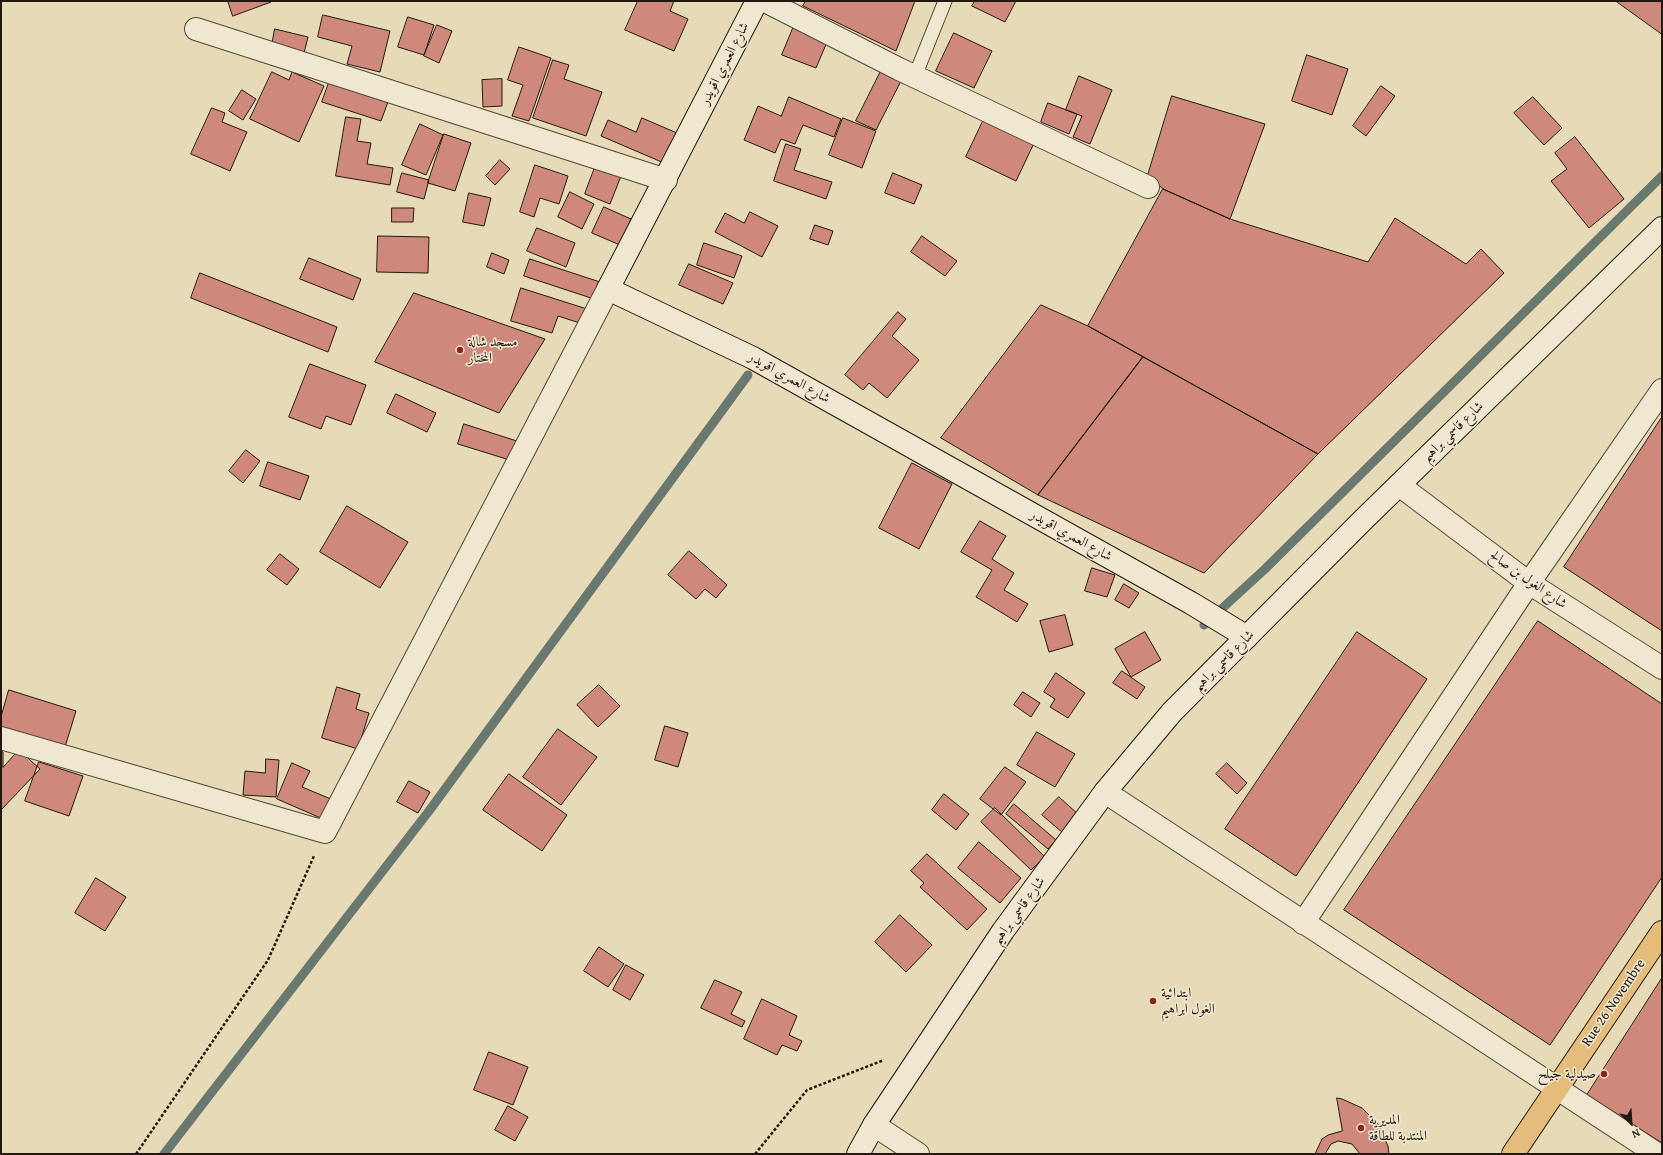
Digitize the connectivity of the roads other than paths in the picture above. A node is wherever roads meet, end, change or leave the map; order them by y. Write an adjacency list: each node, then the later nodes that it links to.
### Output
1 (757, 1): 6 (street, شارع العمري اقويدر)
2 (765, 1): 5 (street)
3 (945, 1): 5 (lane)
4 (196, 29): 6 (street)
5 (915, 76): 7 (street)
6 (666, 180): 9 (street, شارع العمري اقويدر)
7 (1148, 187)
8 (1662, 228): 11 (street, شارع قاسمي براهيم)
9 (608, 289): 13 (street, شارع العمري اقويدر); 15 (street)
10 (1662, 390): 12 (street)
11 (1399, 485): 12 (street, شارع الغول بن صالح); 13 (street, شارع قاسمي براهيم)
12 (1529, 583): 14 (street, شارع الغول بن صالح); 17 (street)
13 (1247, 637): 16 (street, شارع قاسمي براهيم)
14 (1662, 668)
15 (1, 738)
16 (1105, 792): 17 (street); 20 (street, شارع قاسمي براهيم)
17 (1303, 922): 19 (street)
18 (1662, 932): 19 (main road, Rue 26 Novembre)
19 (1557, 1089): 23 (main road, Rue 26 Novembre); 24 (street)
20 (874, 1125): 21 (street, شارع قاسمي براهيم); 22 (street)
21 (858, 1154)
22 (918, 1154)
23 (1513, 1154)
24 (1657, 1154)

